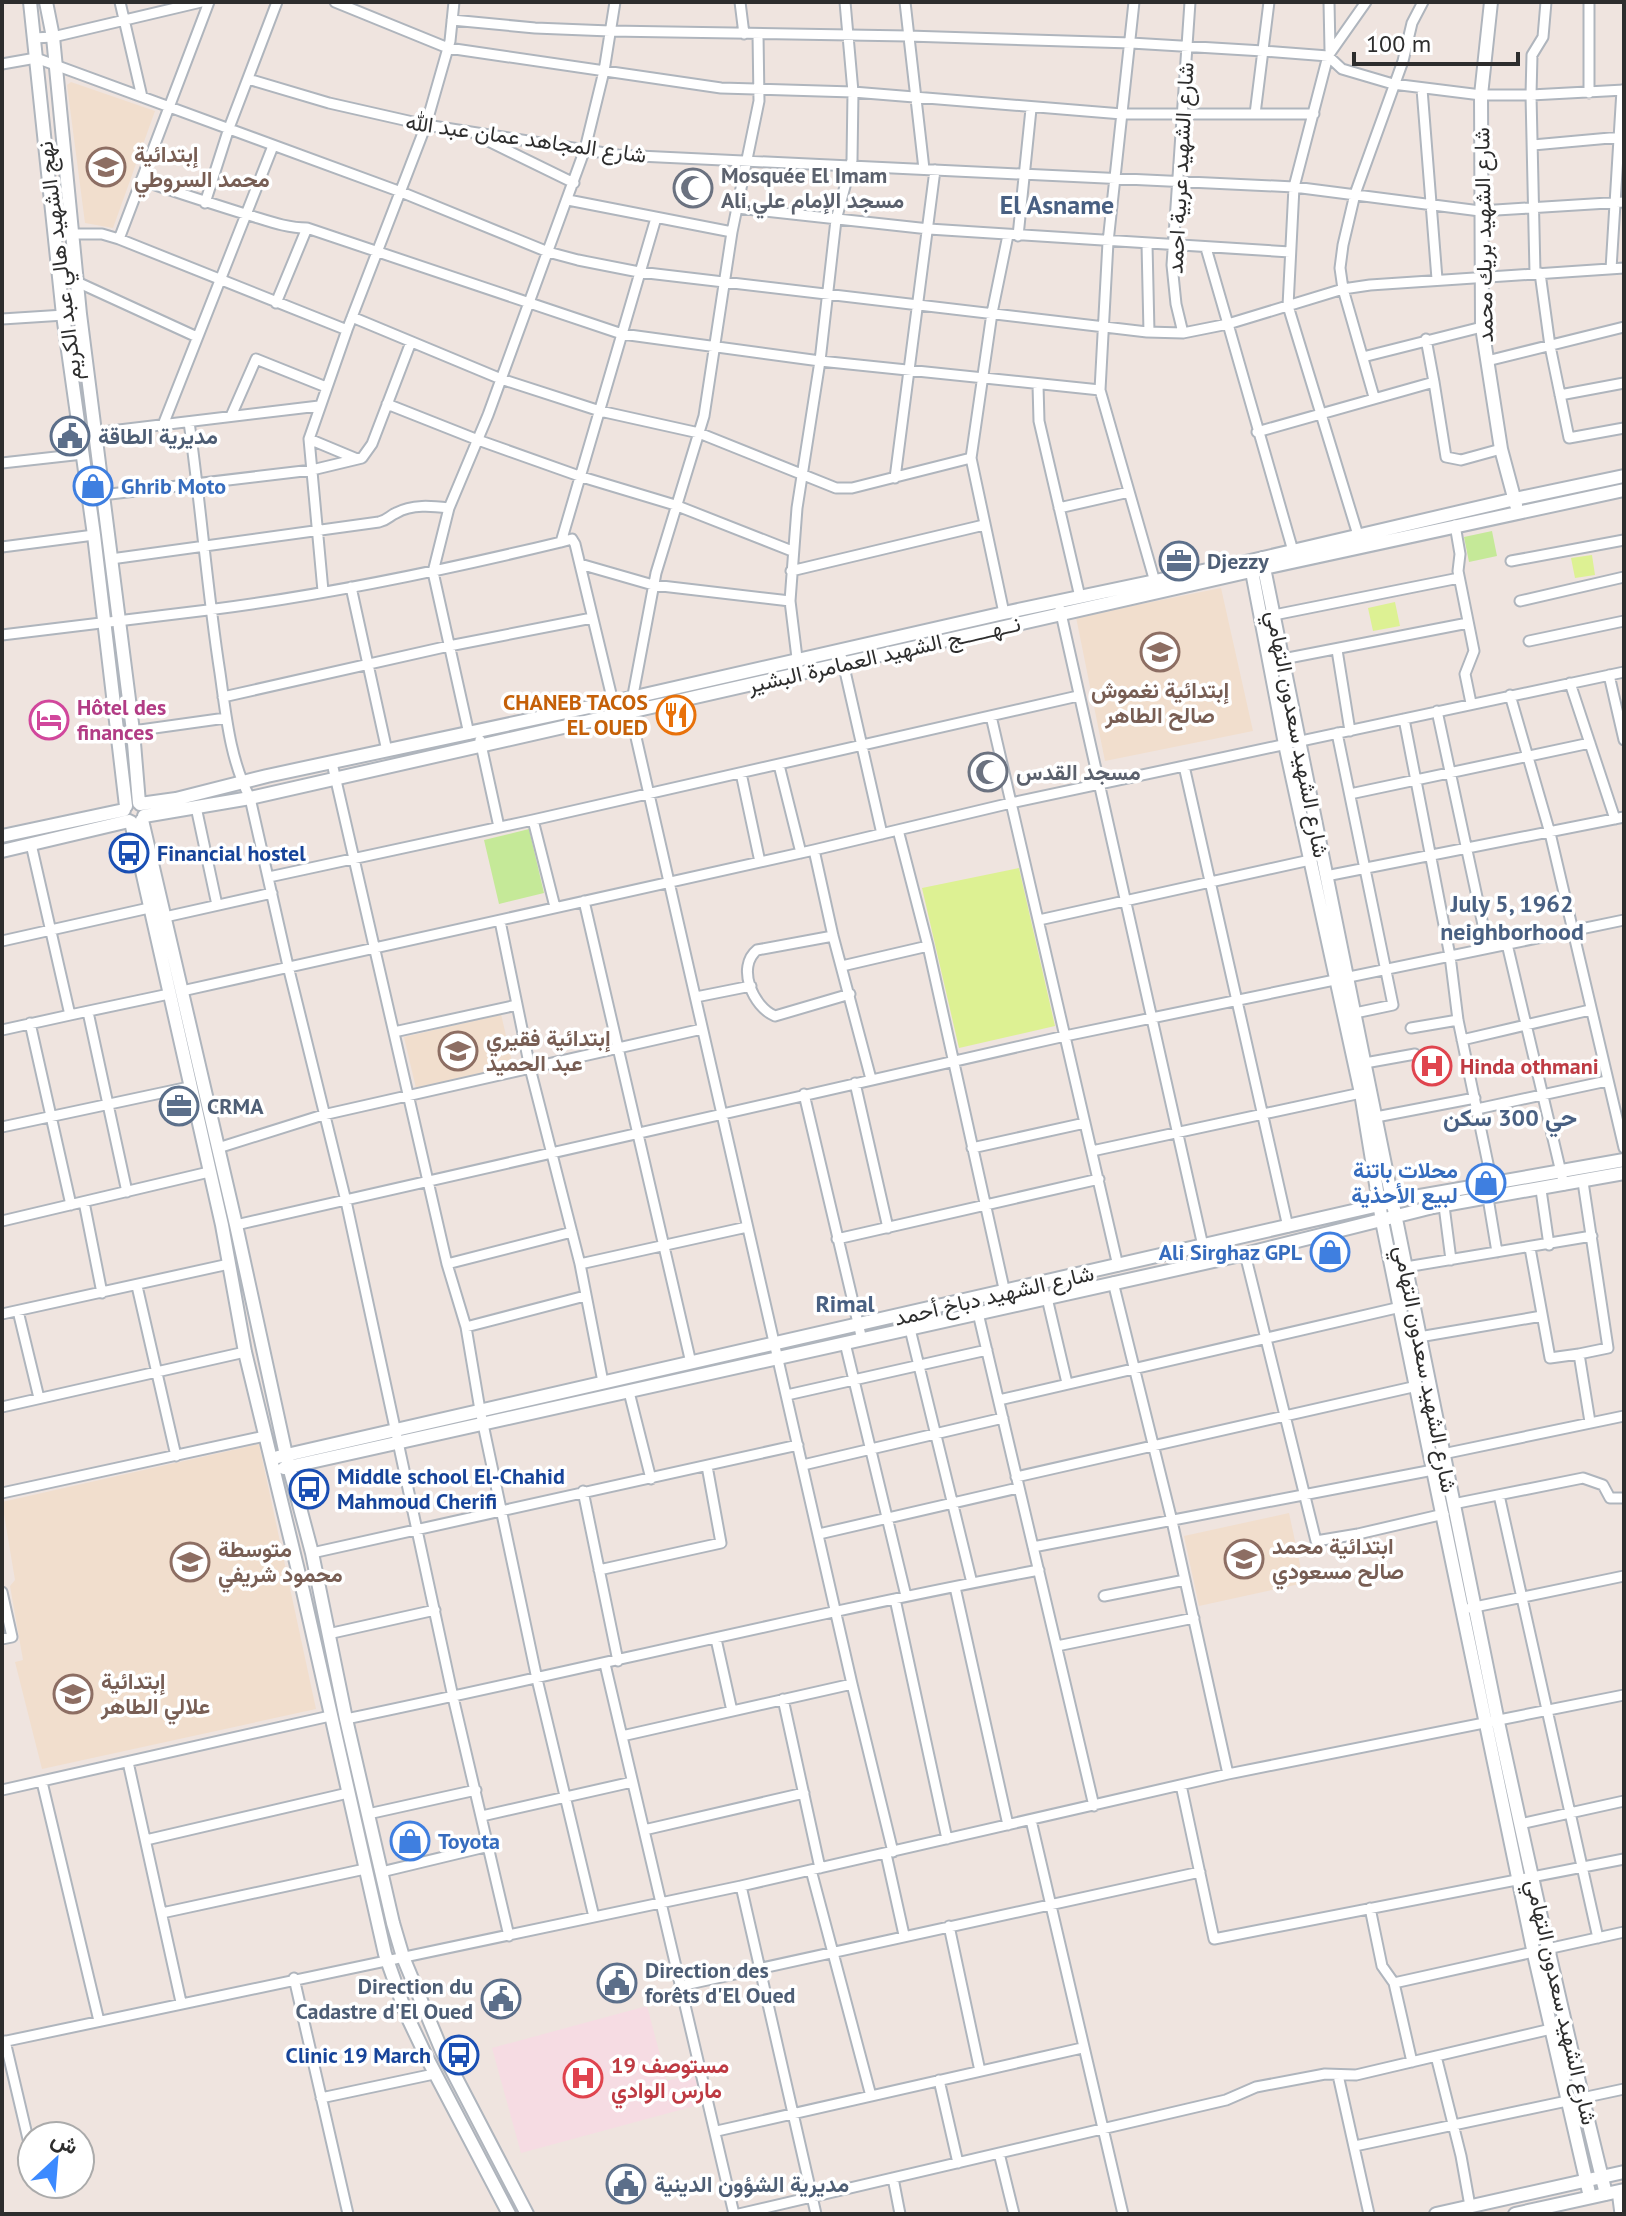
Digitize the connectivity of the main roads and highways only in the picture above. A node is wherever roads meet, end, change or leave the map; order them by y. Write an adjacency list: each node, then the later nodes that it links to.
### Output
1 (30, 2): 14 (main road, نهج الشهيد هالي عبد الكريم)
2 (46, 2): 14 (main road)
3 (1491, 2): 6 (main road, شارع الشهيد بريك محمد)
4 (1624, 476): 6 (main road, نــهـــــج الشهيد العمامرة البشير)
5 (1624, 490): 7 (main road, نــهـــــج الشهيد العمامرة البشير)
6 (1515, 499): 7 (main road, شارع الشهيد بريك محمد); 8 (main road, نــهـــــج الشهيد العمامرة البشير)
7 (1517, 512): 8 (main road, نــهـــــج الشهيد العمامرة البشير)
8 (1257, 565): 9 (main road, نــهـــــج الشهيد العمامرة البشير); 9 (main road, نــهـــــج الشهيد العمامرة البشير); 13 (main road, شارع الشهيد سعدون التهامي); 13 (main road, شارع الشهيد سعدون التهامي)
9 (1060, 609): 10 (main road, نــهـــــج الشهيد العمامرة البشير); 10 (main road, نــهـــــج الشهيد العمامرة البشير)
10 (842, 657): 11 (main road, نــهـــــج الشهيد العمامرة البشير)
11 (631, 704): 12 (main road, نــهـــــج الشهيد العمامرة البشير); 12 (main road, نــهـــــج الشهيد العمامرة البشير)
12 (476, 737): 14 (main road); 14 (main road, نــهـــــج الشهيد العمامرة البشير)
13 (1292, 742): 17 (main road, شارع الشهيد سعدون التهامي); 17 (main road, شارع الشهيد سعدون التهامي)
14 (134, 813): 15 (main road); 16 (main road); 18 (main road); 18 (main road)
15 (2, 836)
16 (2, 851)
17 (1342, 977): 22 (main road, شارع الشهيد سعدون التهامي); 22 (main road, شارع الشهيد سعدون التهامي)
18 (175, 993): 27 (main road); 28 (main road)
19 (1624, 1160): 21 (main road, شارع الشهيد دباخ أحمد)
20 (1624, 1173): 21 (main road, شارع الشهيد دباخ أحمد)
21 (1562, 1179): 22 (main road, شارع الشهيد دباخ أحمد); 23 (main road, شارع الشهيد دباخ أحمد)
22 (1386, 1204): 23 (main road, شارع الشهيد سعدون التهامي); 25 (main road, شارع الشهيد دباخ أحمد)
23 (1389, 1219): 24 (main road, شارع الشهيد سعدون التهامي); 24 (main road, شارع الشهيد سعدون التهامي); 25 (main road, شارع الشهيد دباخ أحمد)
24 (1407, 1306): 26 (main road, شارع الشهيد سعدون التهامي); 26 (main road, شارع الشهيد سعدون التهامي)
25 (397, 1435): 27 (main road, شارع الشهيد دباخ أحمد)
26 (1436, 1460): 29 (main road, شارع الشهيد سعدون التهامي); 29 (main road, شارع الشهيد سعدون التهامي)
27 (288, 1461): 28 (main road, شارع الشهيد دباخ أحمد); 38 (main road)
28 (273, 1464): 37 (main road)
29 (1448, 1509): 30 (main road, شارع الشهيد سعدون التهامي)
30 (1492, 1723): 32 (main road, شارع الشهيد سعدون التهامي); 33 (main road, شارع الشهيد سعدون التهامي)
31 (1624, 2172): 32 (main road)
32 (1602, 2177): 33 (main road); 34 (main road, شارع الشهيد سعدون التهامي)
33 (1586, 2179): 35 (main road, شارع الشهيد سعدون التهامي); 39 (main road)
34 (1616, 2191): 35 (main road)
35 (1590, 2197): 36 (main road)
36 (1544, 2211): 40 (main road)
37 (509, 2214)
38 (527, 2214)
39 (1436, 2214)
40 (1515, 2214)

